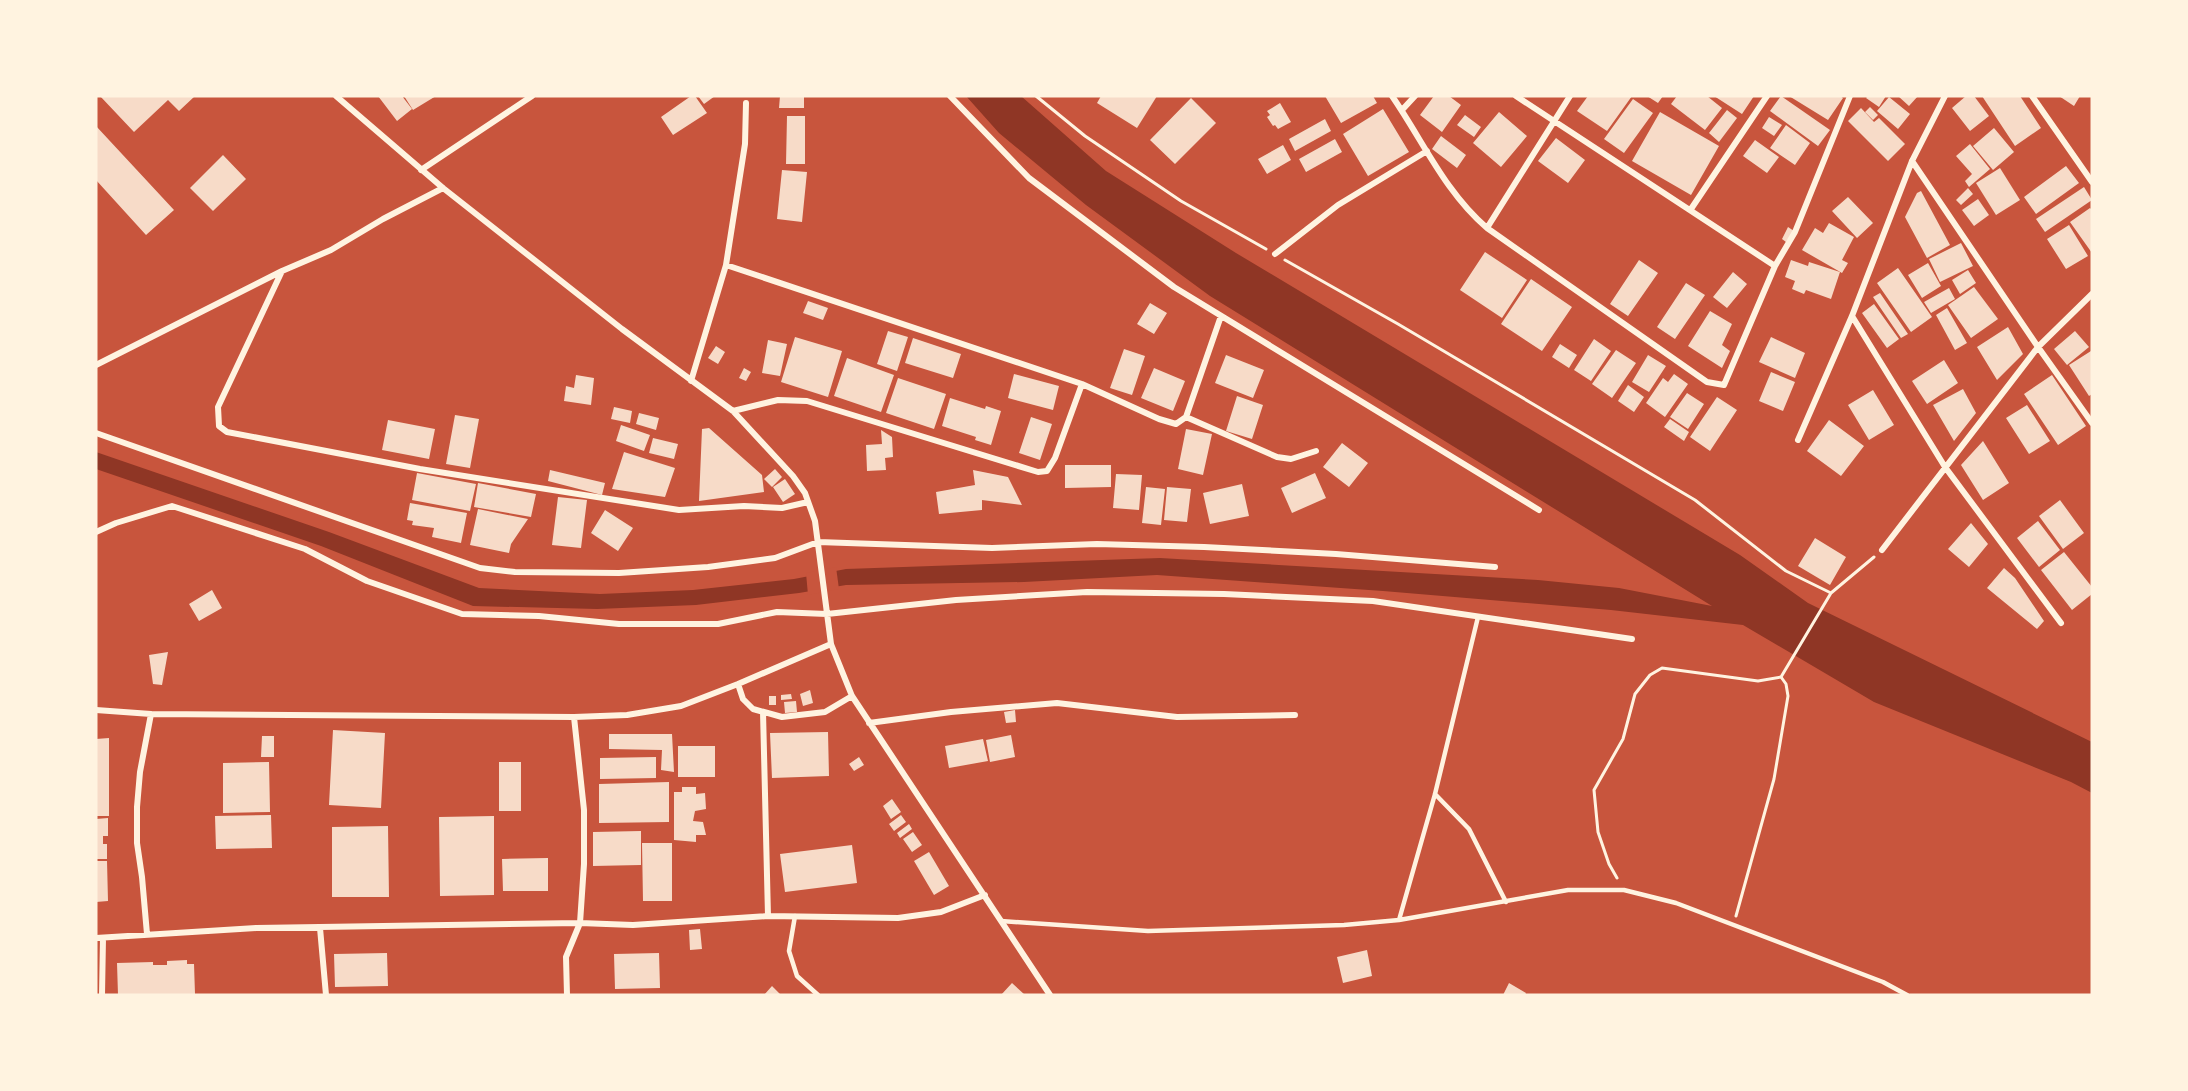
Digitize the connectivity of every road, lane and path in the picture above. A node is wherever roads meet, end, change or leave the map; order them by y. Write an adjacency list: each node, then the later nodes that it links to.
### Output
1 (336, 96): 18 (street)
2 (532, 96): 18 (street)
3 (950, 96): 28 (street)
4 (1036, 96): 23 (path)
5 (1392, 96): 14 (street)
6 (1415, 96): 14 (street)
7 (1516, 96): 15 (street)
8 (1570, 96): 15 (street)
9 (1767, 96): 21 (street)
10 (1850, 96): 25 (street)
11 (1945, 96): 17 (street)
12 (2032, 96): 19 (street)
13 (746, 103): 24 (street)
14 (1402, 110): 16 (street)
15 (1554, 121): 21 (street); 22 (street)
16 (1427, 151): 22 (street); 23 (street)
17 (1912, 161): 29 (street); 30 (street)
18 (422, 170): 20 (street)
19 (2092, 182)
20 (442, 189): 26 (street); 32 (street)
21 (1691, 209): 25 (street)
22 (1486, 228): 25 (street)
23 (1275, 254): 47 (path)
24 (726, 265): 32 (street); 33 (street)
25 (1776, 266)
26 (282, 271): 31 (street); 41 (street)
27 (2092, 294): 30 (street)
28 (1221, 316): 35 (street); 42 (street)
29 (1852, 316): 38 (street); 40 (street)
30 (2038, 347): 36 (street); 40 (street)
31 (96, 365)
32 (691, 381): 34 (street)
33 (1082, 384): 34 (street); 35 (street)
34 (733, 411): 41 (street)
35 (1186, 417): 39 (street)
36 (2092, 423)
37 (96, 432): 44 (street)
38 (1798, 440)
39 (1316, 451)
40 (1945, 467): 45 (street); 50 (street)
41 (808, 502): 44 (street)
42 (1539, 510)
43 (96, 532): 48 (street)
44 (818, 542): 46 (street); 48 (street)
45 (1882, 550): 47 (path)
46 (1495, 567)
47 (1831, 593): 53 (path)
48 (827, 614): 49 (street); 52 (street)
49 (1478, 617): 51 (street); 62 (lane)
50 (2061, 623)
51 (1632, 639)
52 (831, 644): 54 (street); 55 (street)
53 (1781, 677): 63 (path); 71 (path)
54 (738, 684): 57 (street); 60 (street)
55 (852, 696): 57 (street); 61 (street)
56 (96, 710): 58 (street)
57 (763, 712): 66 (street)
58 (151, 714): 60 (street); 73 (street)
59 (1295, 715): 61 (street)
60 (574, 717): 70 (street)
61 (869, 723): 64 (street)
62 (1435, 794): 65 (lane); 68 (lane)
63 (1624, 890): 65 (lane); 71 (lane)
64 (985, 895): 67 (street); 69 (street)
65 (1506, 902): 68 (lane)
66 (768, 916): 67 (street); 70 (street)
67 (795, 916): 78 (lane)
68 (1400, 920): 69 (lane)
69 (1001, 921): 79 (street)
70 (580, 922): 72 (street); 77 (street)
71 (1733, 925): 80 (lane)
72 (320, 928): 73 (street); 76 (street)
73 (147, 934): 74 (street)
74 (100, 938): 75 (street)
75 (102, 995)
76 (326, 995)
77 (567, 995)
78 (818, 995)
79 (1050, 995)
80 (1907, 995)

